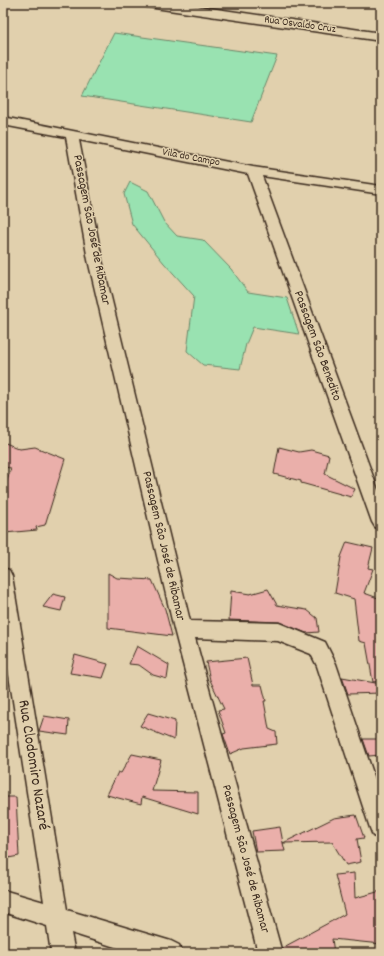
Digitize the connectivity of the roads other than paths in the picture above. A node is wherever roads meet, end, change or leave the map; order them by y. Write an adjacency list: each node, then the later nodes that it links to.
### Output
1 (148, 3): 2 (street, Rua Osvaldo Cruz)
2 (200, 7): 3 (street, Rua Osvaldo Cruz)
3 (381, 37)
4 (3, 121): 5 (street, Vila do Campo)
5 (72, 135): 6 (street, Vila do Campo); 10 (street, Passagem São José de Ribamar)
6 (253, 171): 7 (street, Vila do Campo); 8 (street, Passagem São Benedito)
7 (381, 190)
8 (381, 522)
9 (3, 576): 13 (street, Rua Clodomiro Nazaré)
10 (183, 629): 11 (street); 16 (street, Passagem São José de Ribamar)
11 (381, 828)
12 (3, 901): 13 (street)
13 (57, 917): 14 (street, Rua Clodomiro Nazaré); 15 (street)
14 (63, 953)
15 (171, 953)
16 (270, 953)

